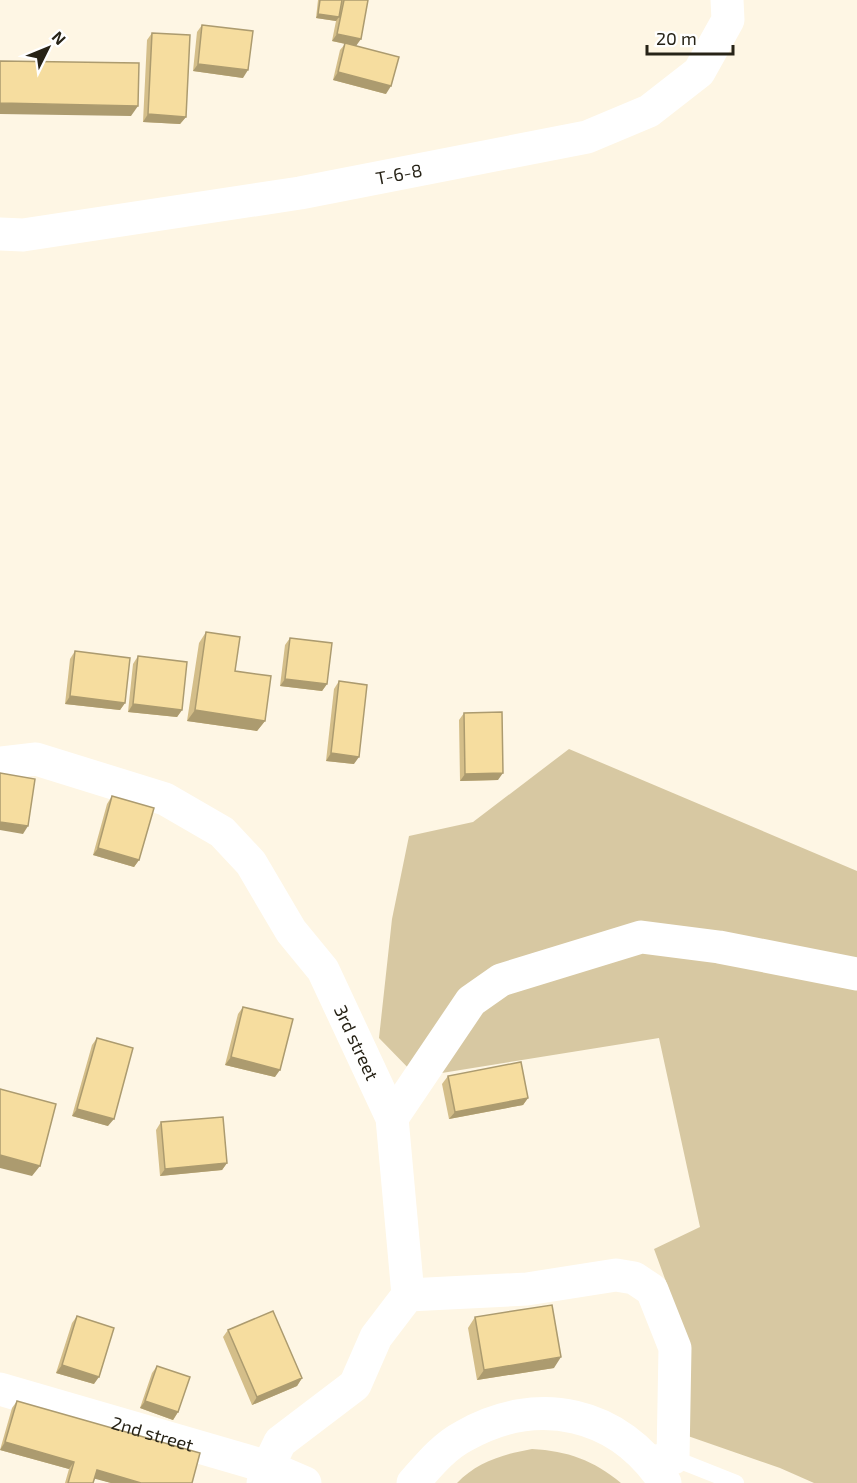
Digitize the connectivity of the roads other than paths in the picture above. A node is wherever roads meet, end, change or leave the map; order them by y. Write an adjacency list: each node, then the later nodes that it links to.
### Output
1 (727, 0): 2 (main road, T-6-8)
2 (0, 234)
3 (0, 763): 5 (main road, 3rd street)
4 (857, 974): 5 (main road)
5 (392, 1118): 6 (main road, 3rd street)
6 (408, 1294): 8 (main road); 9 (main road)
7 (0, 1389): 9 (main road, 2nd street)
8 (663, 1468): 11 (main road); 12 (lane)
9 (265, 1475): 10 (main road, 2nd street)
10 (305, 1483)
11 (413, 1483)
12 (736, 1483)

